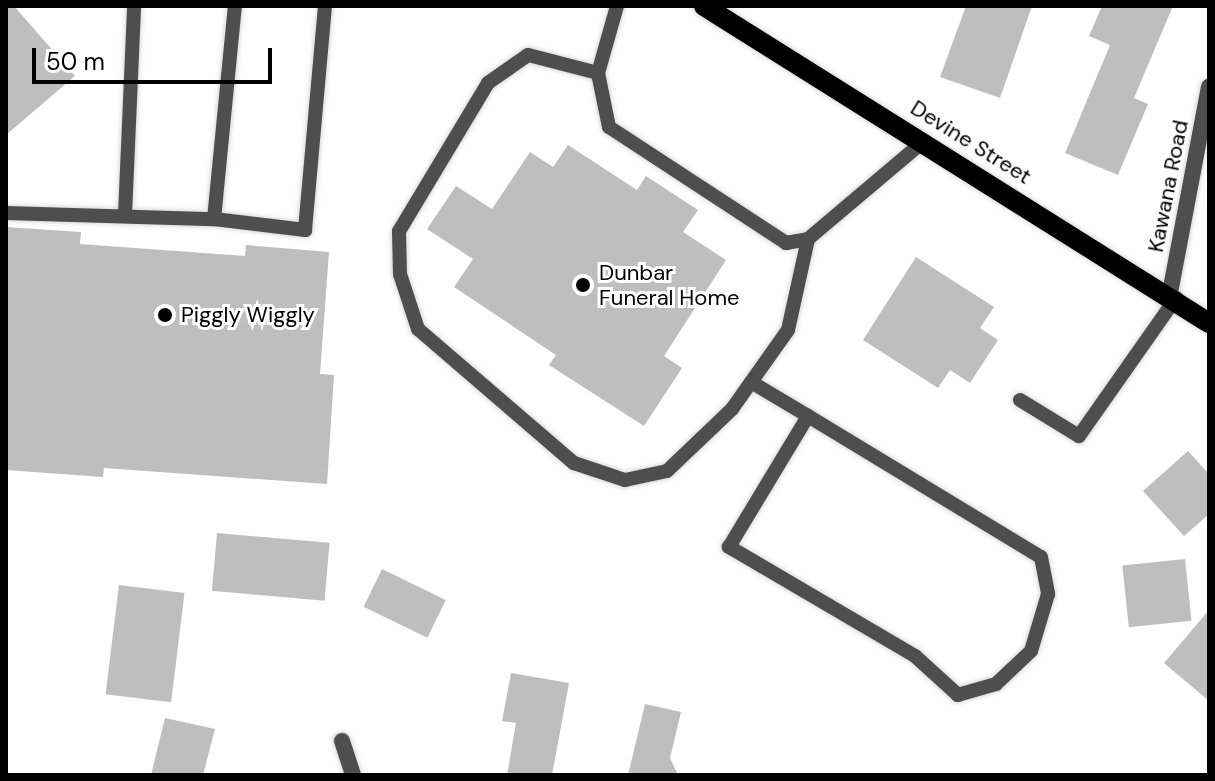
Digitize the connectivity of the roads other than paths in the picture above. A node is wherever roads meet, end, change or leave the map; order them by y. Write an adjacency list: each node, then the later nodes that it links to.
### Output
1 (134, 6): 10 (lane)
2 (235, 6): 11 (lane)
3 (325, 6): 11 (lane)
4 (617, 6): 6 (lane)
5 (704, 6): 8 (main road, Devine Street)
6 (598, 73): 12 (lane); 15 (lane)
7 (1209, 87): 13 (street, Kawana Road)
8 (924, 141): 12 (lane); 13 (main road, Devine Street)
9 (6, 213): 10 (lane)
10 (125, 215): 11 (lane)
11 (214, 219)
12 (808, 239): 15 (lane)
13 (1173, 296): 14 (main road, Devine Street); 16 (lane)
14 (1209, 323)
15 (751, 382): 17 (lane)
16 (1020, 400)
17 (808, 416): 17 (lane)
18 (342, 741): 19 (street)
19 (353, 775)

